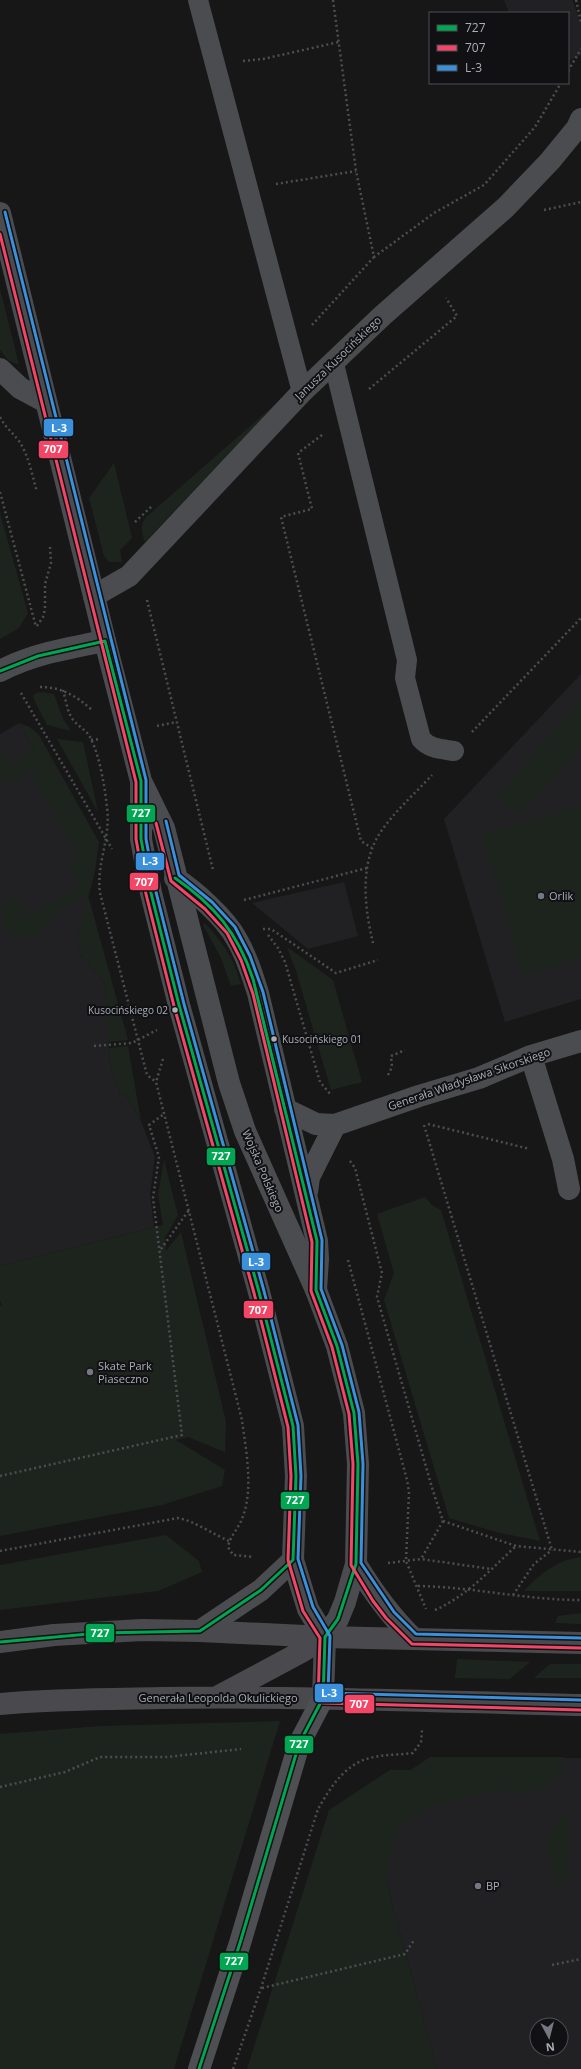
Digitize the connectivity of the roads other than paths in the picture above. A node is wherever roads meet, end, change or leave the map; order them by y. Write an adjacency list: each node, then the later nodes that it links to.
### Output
1 (198, 0): 6 (lane)
2 (581, 119): 4 (street, Janusza Kusocińskiego)
3 (0, 213): 7 (street, Wojska Polskiego)
4 (334, 364): 6 (street, Janusza Kusocińskiego); 11 (lane)
5 (0, 369): 7 (street)
6 (302, 392): 8 (street, Janusza Kusocińskiego)
7 (46, 402): 8 (street, Wojska Polskiego)
8 (94, 596): 9 (street, Wojska Polskiego)
9 (105, 641): 10 (street); 12 (street, Wojska Polskiego)
10 (0, 671)
11 (454, 751)
12 (141, 781): 13 (street, Wojska Polskiego); 21 (street, Wojska Polskiego)
13 (176, 878): 16 (street); 20 (street, Wojska Polskiego)
14 (581, 1042): 15 (street, Generała Władysława Sikorskiego)
15 (531, 1056): 17 (street, Generała Władysława Sikorskiego); 18 (street)
16 (286, 1109): 17 (street); 19 (street)
17 (335, 1125): 19 (street)
18 (569, 1189)
19 (306, 1193): 20 (street)
20 (316, 1290): 22 (street, Wojska Polskiego)
21 (293, 1560): 23 (street); 24 (street, Wojska Polskiego)
22 (356, 1564): 24 (street, Wojska Polskiego); 25 (street)
23 (200, 1631): 24 (main road); 26 (main road)
24 (324, 1637): 25 (main road); 28 (main road); 29 (main road)
25 (414, 1639): 27 (main road)
26 (0, 1642)
27 (581, 1643)
28 (216, 1697): 29 (main road, Generała Leopolda Okulickiego); 30 (main road, Generała Leopolda Okulickiego)
29 (323, 1698): 31 (main road, Generała Leopolda Okulickiego); 32 (main road)
30 (0, 1704)
31 (581, 1705)
32 (199, 2069)

